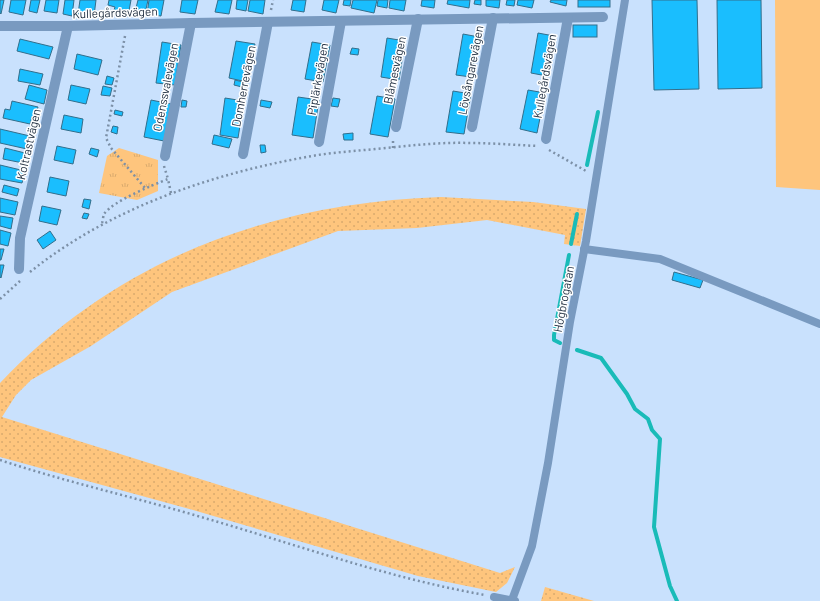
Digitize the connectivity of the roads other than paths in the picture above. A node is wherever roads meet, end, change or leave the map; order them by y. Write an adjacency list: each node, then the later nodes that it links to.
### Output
1 (625, 0): 17 (lane, Högbrogatan)
2 (603, 17): 4 (street, Kullegårdsvägen)
3 (493, 18): 4 (street, Kullegårdsvägen); 5 (street, Kullegårdsvägen); 12 (street, Lövsångarevägen)
4 (568, 18): 13 (street, Kullegårdsvägen)
5 (418, 19): 6 (street, Kullegårdsvägen); 11 (street, Blåmesvägen)
6 (341, 21): 7 (street, Kullegårdsvägen); 14 (street, Piplärkevägen)
7 (268, 22): 8 (street, Kullegårdsvägen); 15 (street, Domherrevägen)
8 (191, 23): 10 (street, Kullegårdsvägen); 16 (street, Odenssvalevägen)
9 (0, 26): 10 (street, Kullegårdsvägen)
10 (68, 26): 18 (street, Koltrastvägen)
11 (396, 127)
12 (472, 127)
13 (546, 139)
14 (319, 142)
15 (243, 154)
16 (165, 156)
17 (584, 249): 19 (lane); 21 (lane, Högbrogatan)
18 (19, 268)
19 (820, 324)
20 (494, 596): 21 (lane)
21 (514, 600)

